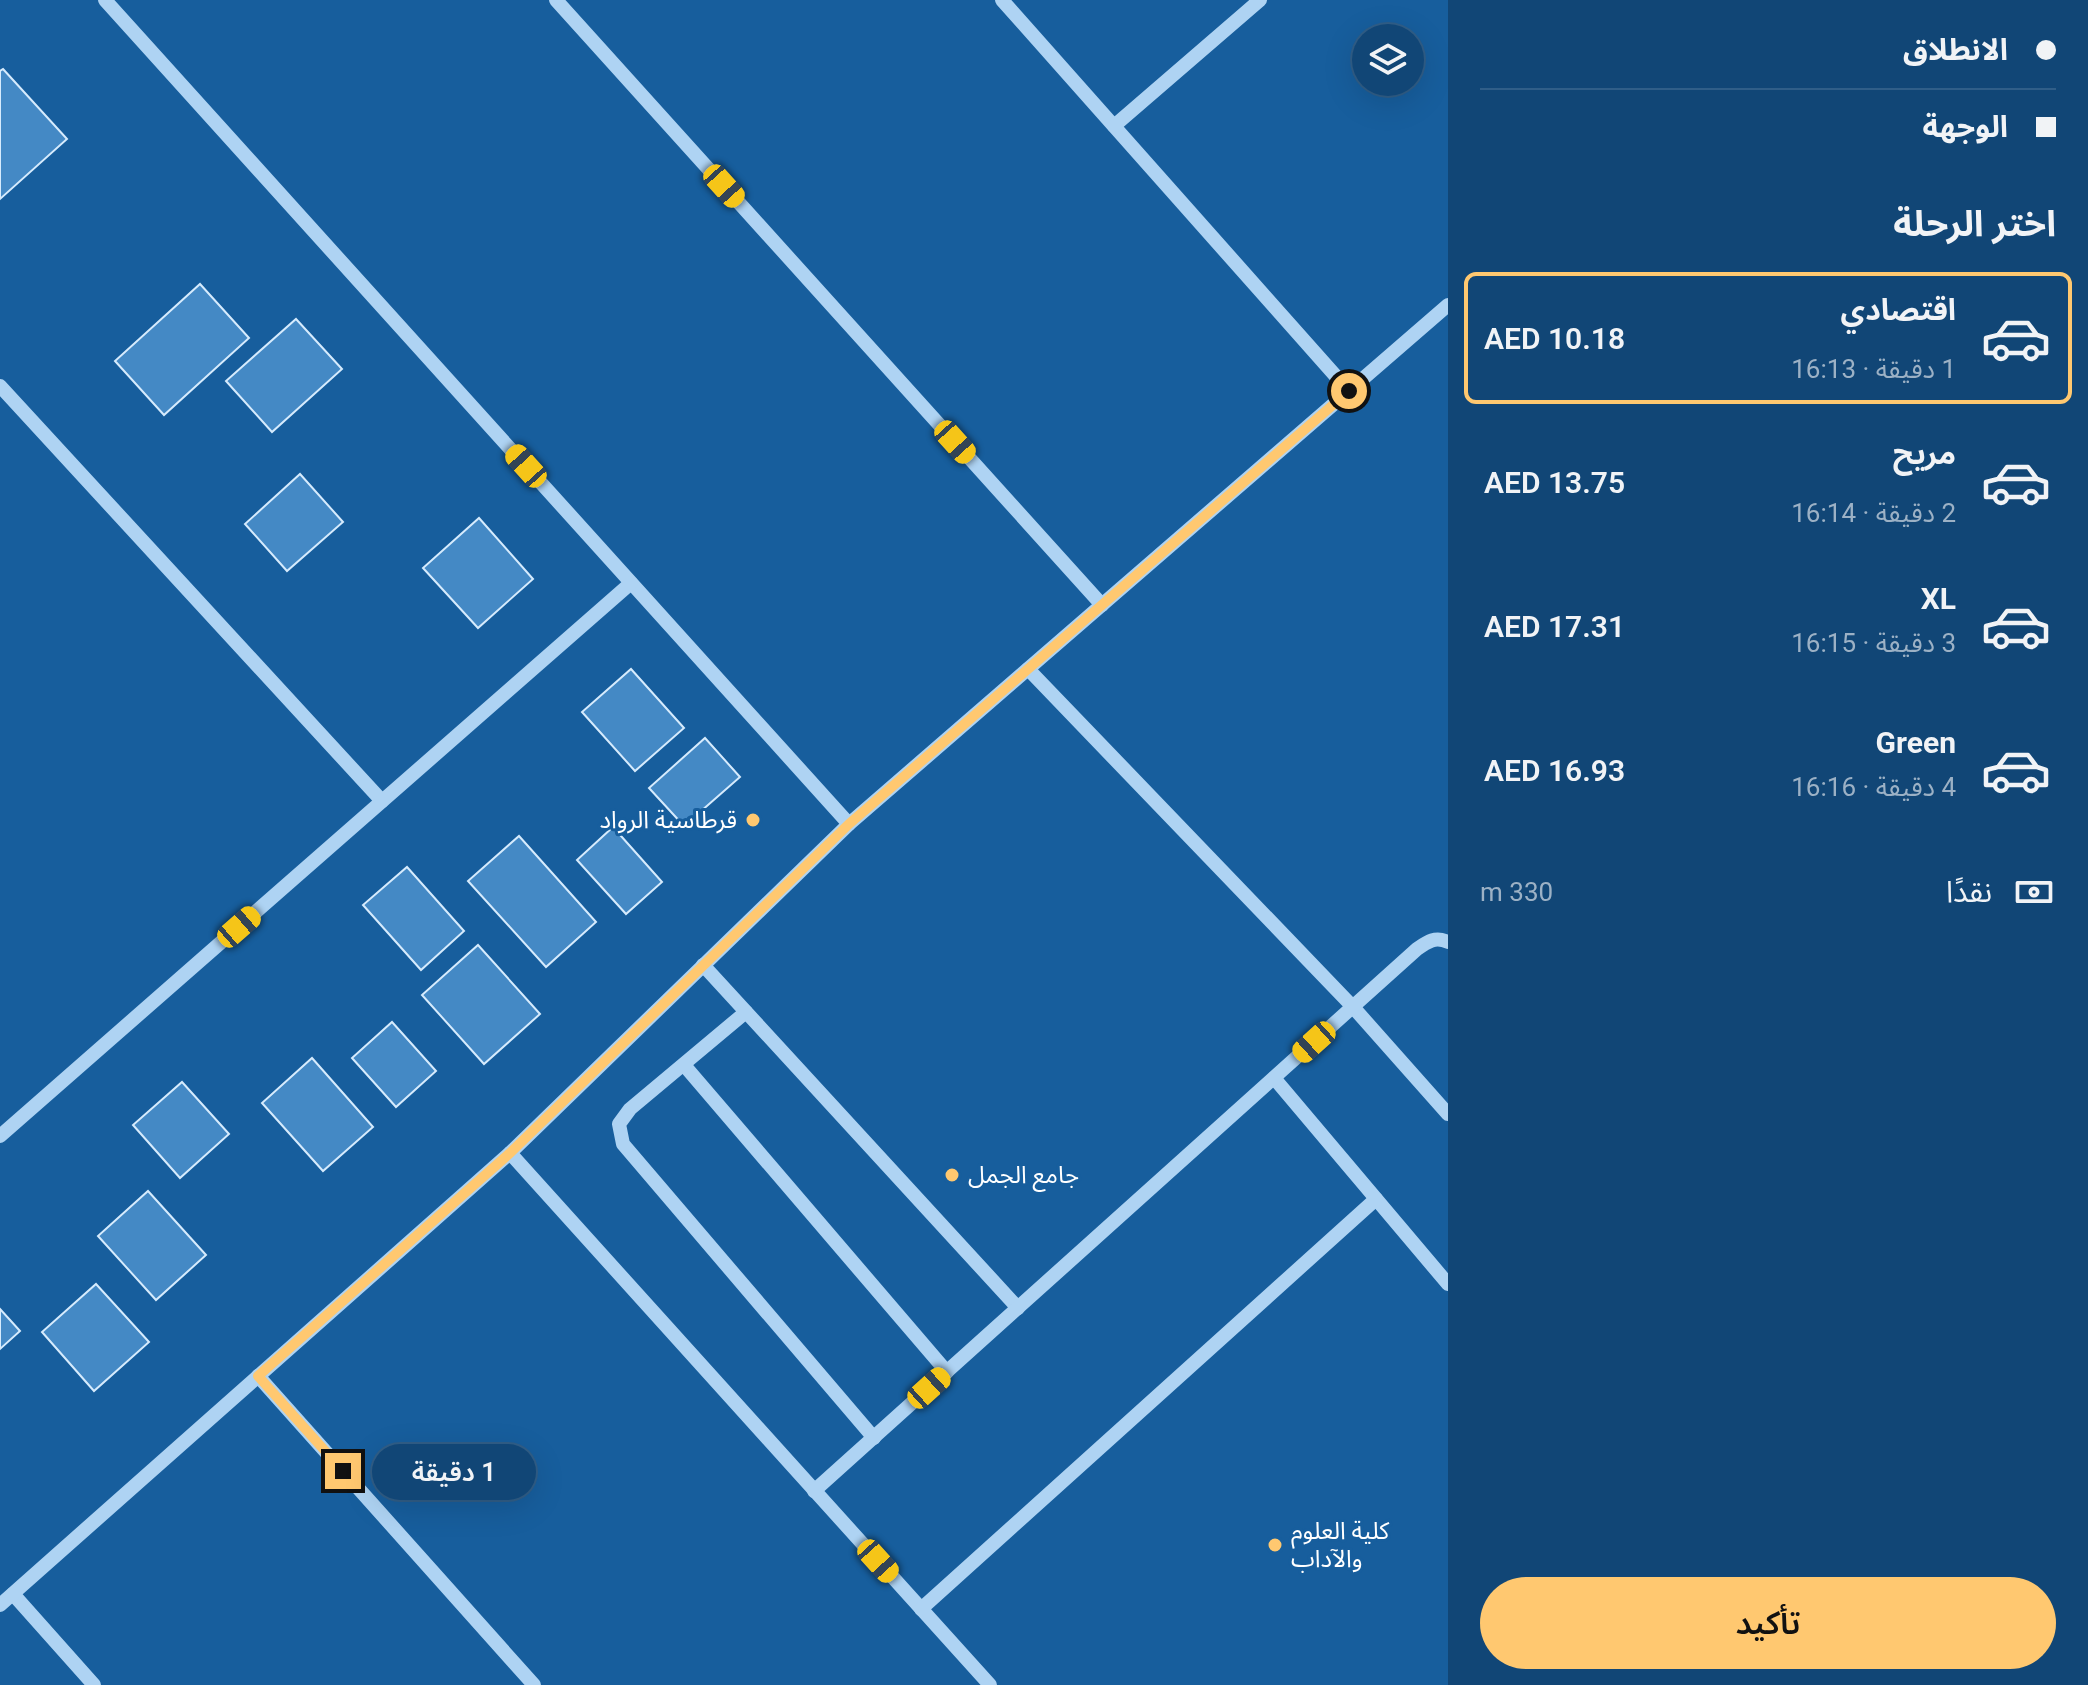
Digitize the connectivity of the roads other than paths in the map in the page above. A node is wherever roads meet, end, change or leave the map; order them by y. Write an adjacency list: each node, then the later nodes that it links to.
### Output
1 (105, 0): 9 (street)
2 (556, 0): 10 (street)
3 (1002, 0): 5 (street)
4 (1260, 0): 5 (street)
5 (1114, 126): 8 (street)
6 (1448, 305): 8 (street)
7 (0, 386): 12 (street)
8 (1349, 391): 10 (street)
9 (631, 583): 12 (street); 13 (street)
10 (1102, 605): 11 (street)
11 (1028, 669): 13 (street); 16 (street)
12 (382, 801): 21 (street)
13 (849, 824): 15 (street)
14 (1448, 942): 16 (street)
15 (703, 965): 17 (street); 22 (street)
16 (1353, 1007): 19 (street); 20 (street)
17 (746, 1012): 18 (street); 25 (street)
18 (684, 1065): 26 (street); 28 (street)
19 (1274, 1078): 23 (street); 25 (street)
20 (1448, 1114)
21 (0, 1136)
22 (510, 1153): 27 (street); 29 (street)
23 (1376, 1199): 24 (street); 32 (street)
24 (1448, 1284)
25 (1018, 1308): 26 (street)
26 (947, 1372): 28 (street)
27 (258, 1376): 30 (street); 34 (street)
28 (874, 1438): 29 (street)
29 (814, 1491): 32 (street)
30 (13, 1594): 31 (street); 33 (street)
31 (0, 1605)
32 (921, 1609): 35 (street)
33 (94, 1685)
34 (534, 1685)
35 (990, 1685)

